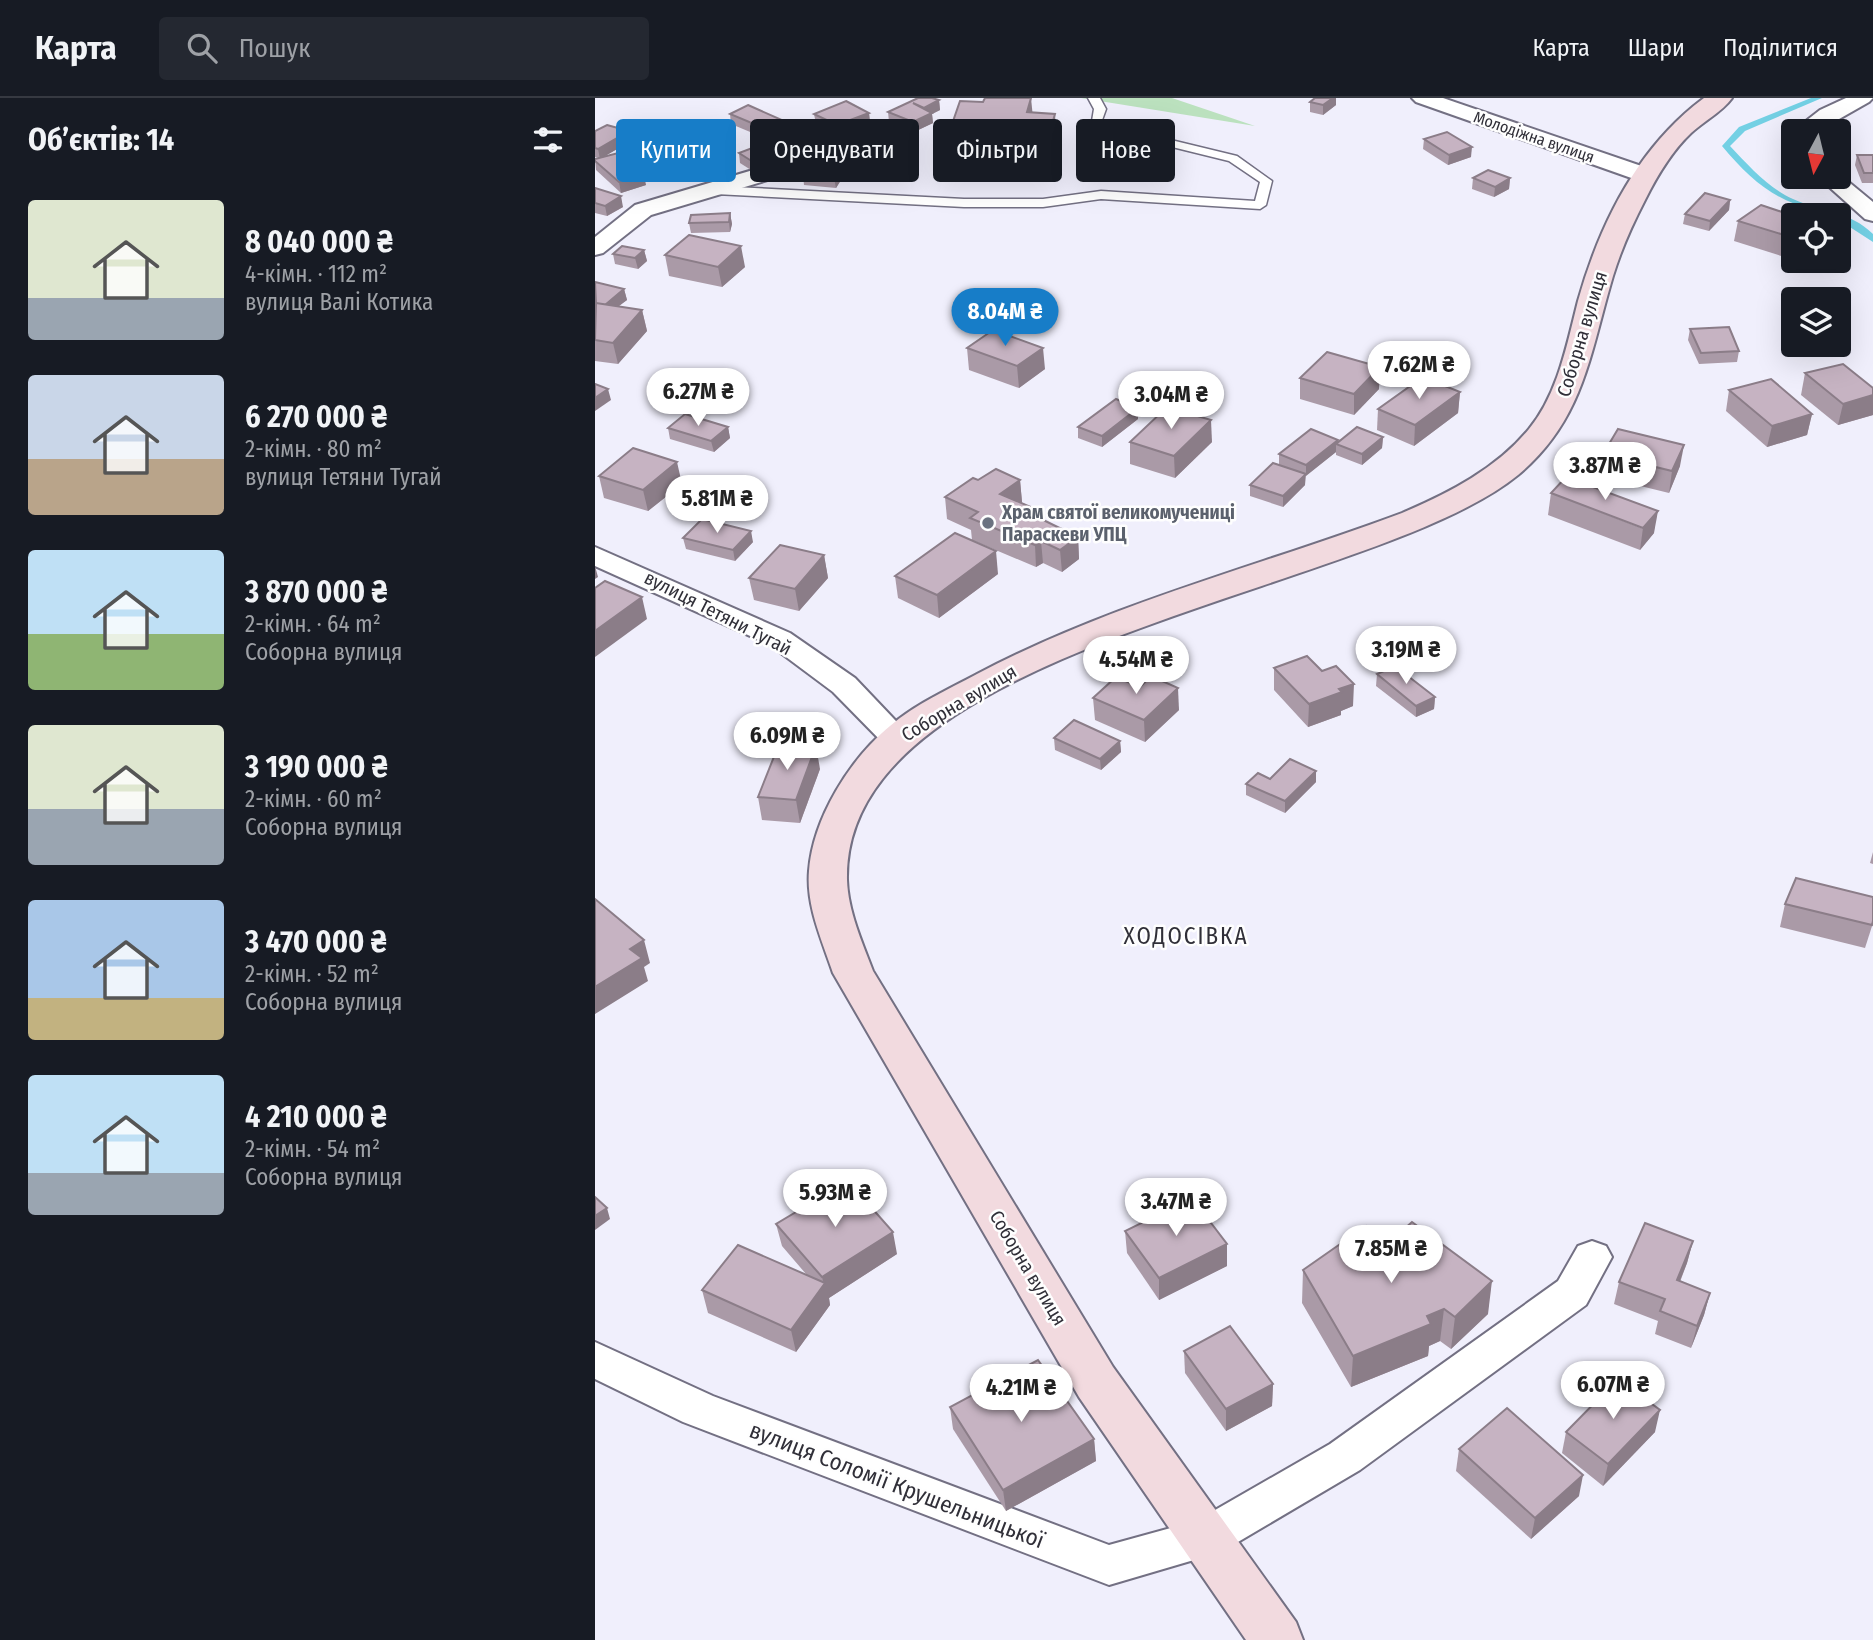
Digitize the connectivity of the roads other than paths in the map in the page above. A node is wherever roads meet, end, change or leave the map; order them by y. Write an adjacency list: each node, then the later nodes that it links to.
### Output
1 (1094, 98): 11 (lane)
2 (1423, 98): 6 (street, Молодіжна вулиця)
3 (1720, 98): 6 (street, Соборна вулиця)
4 (1862, 98): 5 (street)
5 (1822, 119)
6 (1645, 175): 15 (street, Соборна вулиця)
7 (750, 179): 11 (street)
8 (1851, 183): 9 (street)
9 (1873, 187)
10 (1844, 189): 12 (street)
11 (715, 190): 13 (street)
12 (1873, 214)
13 (595, 248)
14 (595, 555): 15 (street, вулиця Тетяни Тугай)
15 (897, 739): 18 (street, Соборна вулиця)
16 (1592, 1256): 18 (street, вулиця Соломії Крушельницької)
17 (595, 1360): 18 (street, вулиця Соломії Крушельницької)
18 (1206, 1538): 19 (street, Соборна вулиця)
19 (1276, 1640)

